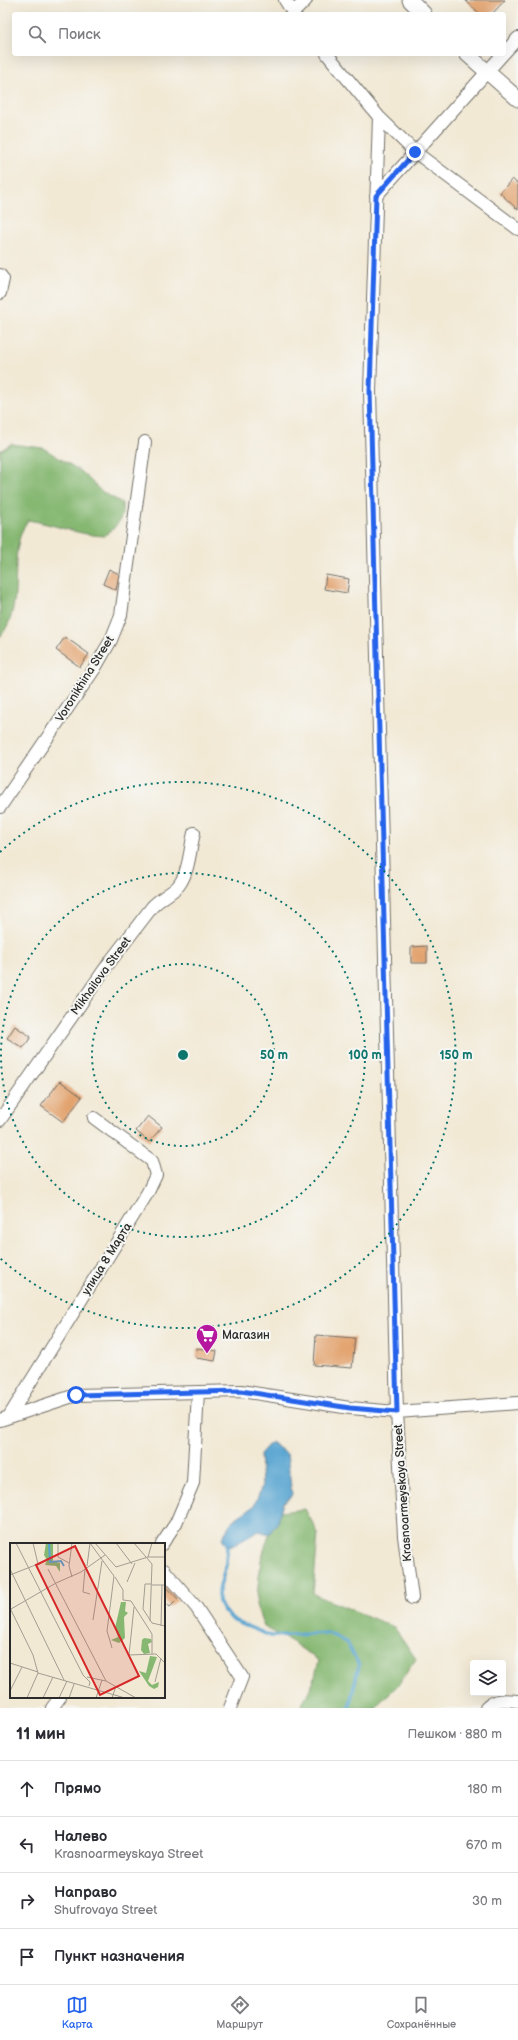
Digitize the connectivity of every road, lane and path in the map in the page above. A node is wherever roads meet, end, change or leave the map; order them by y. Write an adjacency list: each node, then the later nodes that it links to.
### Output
1 (284, 0): 4 (street)
2 (306, 0): 5 (street)
3 (410, 0): 6 (main road)
4 (292, 12)
5 (294, 12)
6 (422, 12)
7 (518, 38): 8 (street)
8 (506, 50)
9 (329, 56): 14 (street)
10 (469, 56): 12 (main road)
11 (500, 56): 12 (street)
12 (486, 72): 13 (main road); 15 (street)
13 (518, 99)
14 (379, 117): 15 (street); 16 (street, Krasnoarmeyskaya Street)
15 (415, 152): 16 (street); 17 (street)
16 (376, 196): 27 (street, Krasnoarmeyskaya Street)
17 (518, 229)
18 (2, 277): 19 (street)
19 (0, 293)
20 (145, 442): 21 (street, Voronikhina Street)
21 (0, 807)
22 (194, 833): 24 (street, Mikhailova Street)
23 (94, 1118): 28 (street, улица 8 Марта)
24 (0, 1120)
25 (198, 1392): 27 (street); 28 (street); 29 (street)
26 (518, 1403): 27 (street)
27 (397, 1412): 31 (street, Krasnoarmeyskaya Street)
28 (5, 1418)
29 (163, 1543)
30 (165, 1571): 35 (street)
31 (412, 1598)
32 (59, 1698): 34 (street)
33 (518, 1701): 36 (street)
34 (52, 1708)
35 (230, 1708)
36 (486, 1708)

